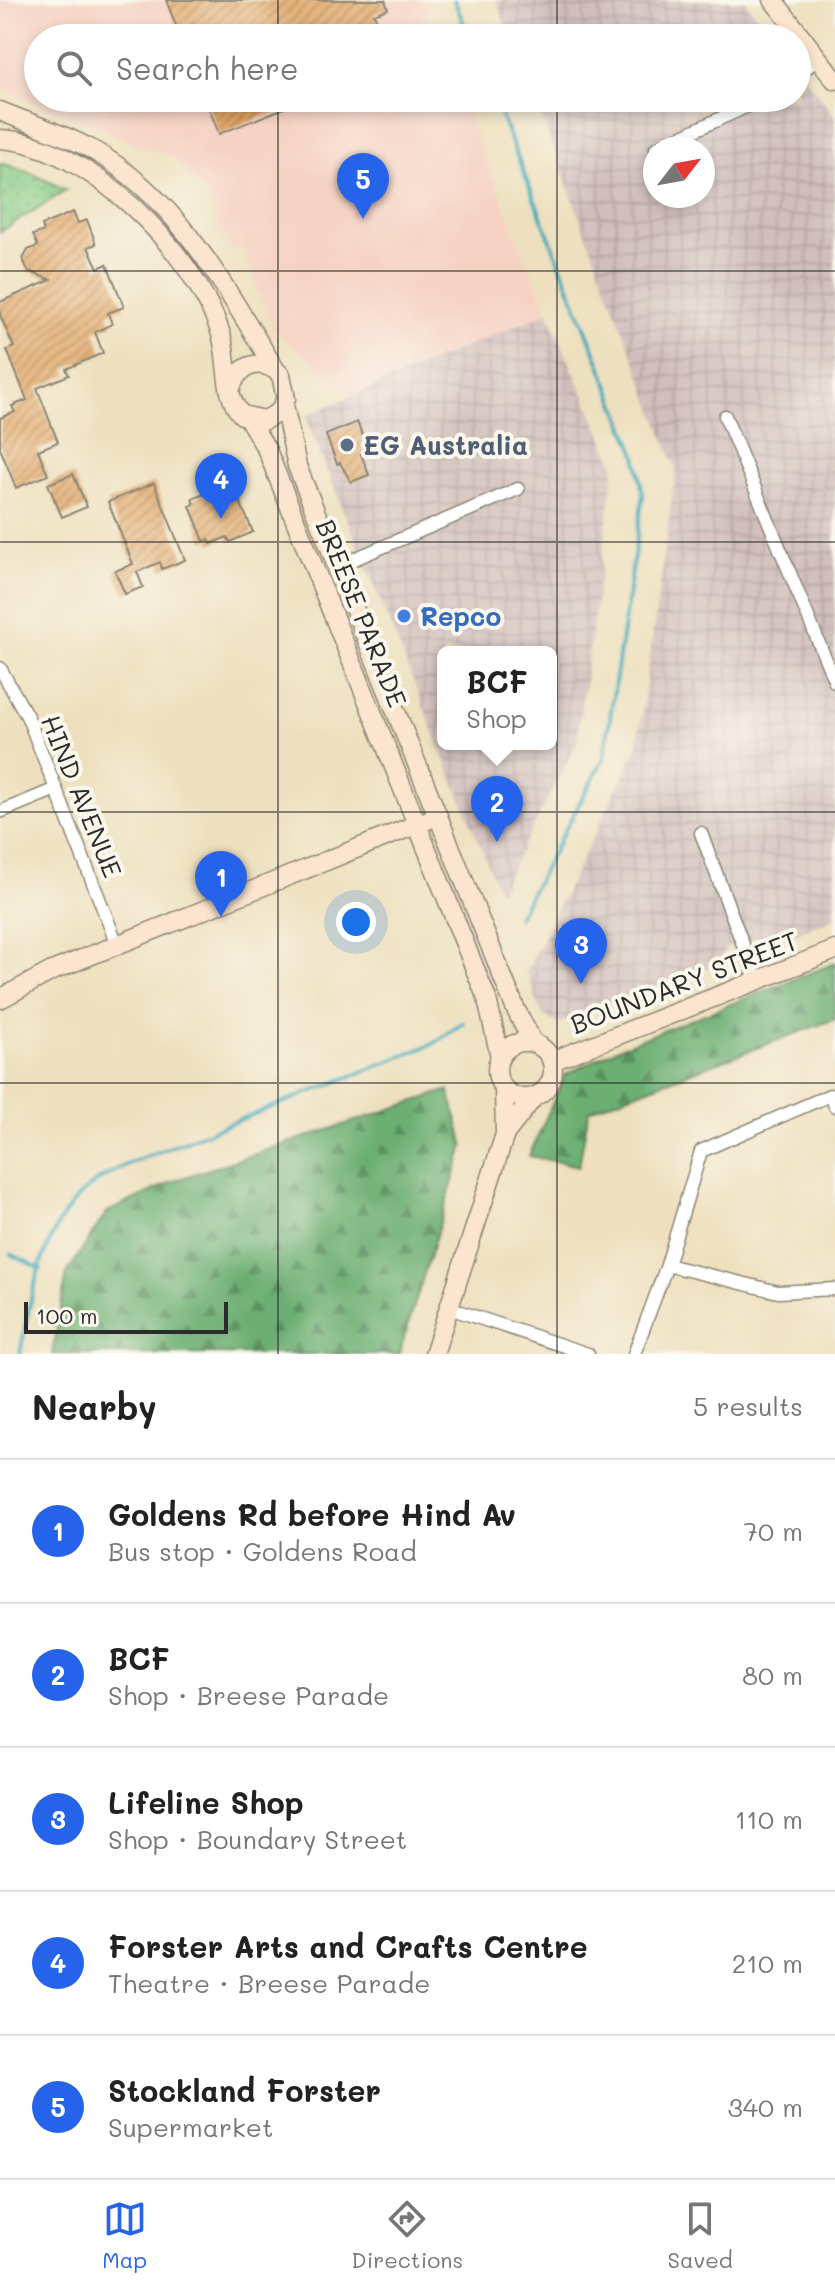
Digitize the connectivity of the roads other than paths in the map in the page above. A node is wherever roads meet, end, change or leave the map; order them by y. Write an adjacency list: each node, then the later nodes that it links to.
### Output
1 (773, 0): 2 (main road)
2 (792, 24)
3 (811, 48): 4 (main road)
4 (819, 58): 5 (street); 6 (main road)
5 (811, 64)
6 (835, 80)
7 (0, 111): 11 (main road)
8 (734, 112): 9 (street)
9 (681, 136)
10 (0, 139): 12 (main road)
11 (275, 369): 12 (main road); 13 (main road)
12 (231, 388): 15 (main road)
13 (284, 405): 15 (main road); 17 (main road, BREESE PARADE)
14 (725, 416): 19 (street)
15 (248, 418): 23 (main road, BREESE PARADE)
16 (518, 489): 17 (street)
17 (338, 566): 22 (main road, BREESE PARADE)
18 (0, 668): 20 (street, HIND AVENUE)
19 (835, 682)
20 (56, 789): 21 (street); 25 (street, HIND AVENUE)
21 (0, 812)
22 (438, 816): 23 (main road); 29 (main road, BREESE PARADE)
23 (418, 824): 25 (main road); 30 (main road, BREESE PARADE)
24 (701, 833): 27 (street)
25 (117, 944): 28 (main road)
26 (835, 950): 27 (main road, BOUNDARY STREET)
27 (757, 982): 31 (main road, BOUNDARY STREET)
28 (0, 999)
29 (533, 1043): 30 (main road); 31 (main road)
30 (500, 1057): 32 (main road)
31 (552, 1061): 33 (main road)
32 (504, 1088): 33 (main road); 35 (main road)
33 (534, 1097): 35 (main road)
34 (835, 1106): 36 (street)
35 (505, 1134): 38 (main road)
36 (667, 1265): 37 (street); 41 (street)
37 (835, 1289)
38 (449, 1308): 39 (main road); 40 (street)
39 (434, 1354)
40 (588, 1354)
41 (634, 1354)

